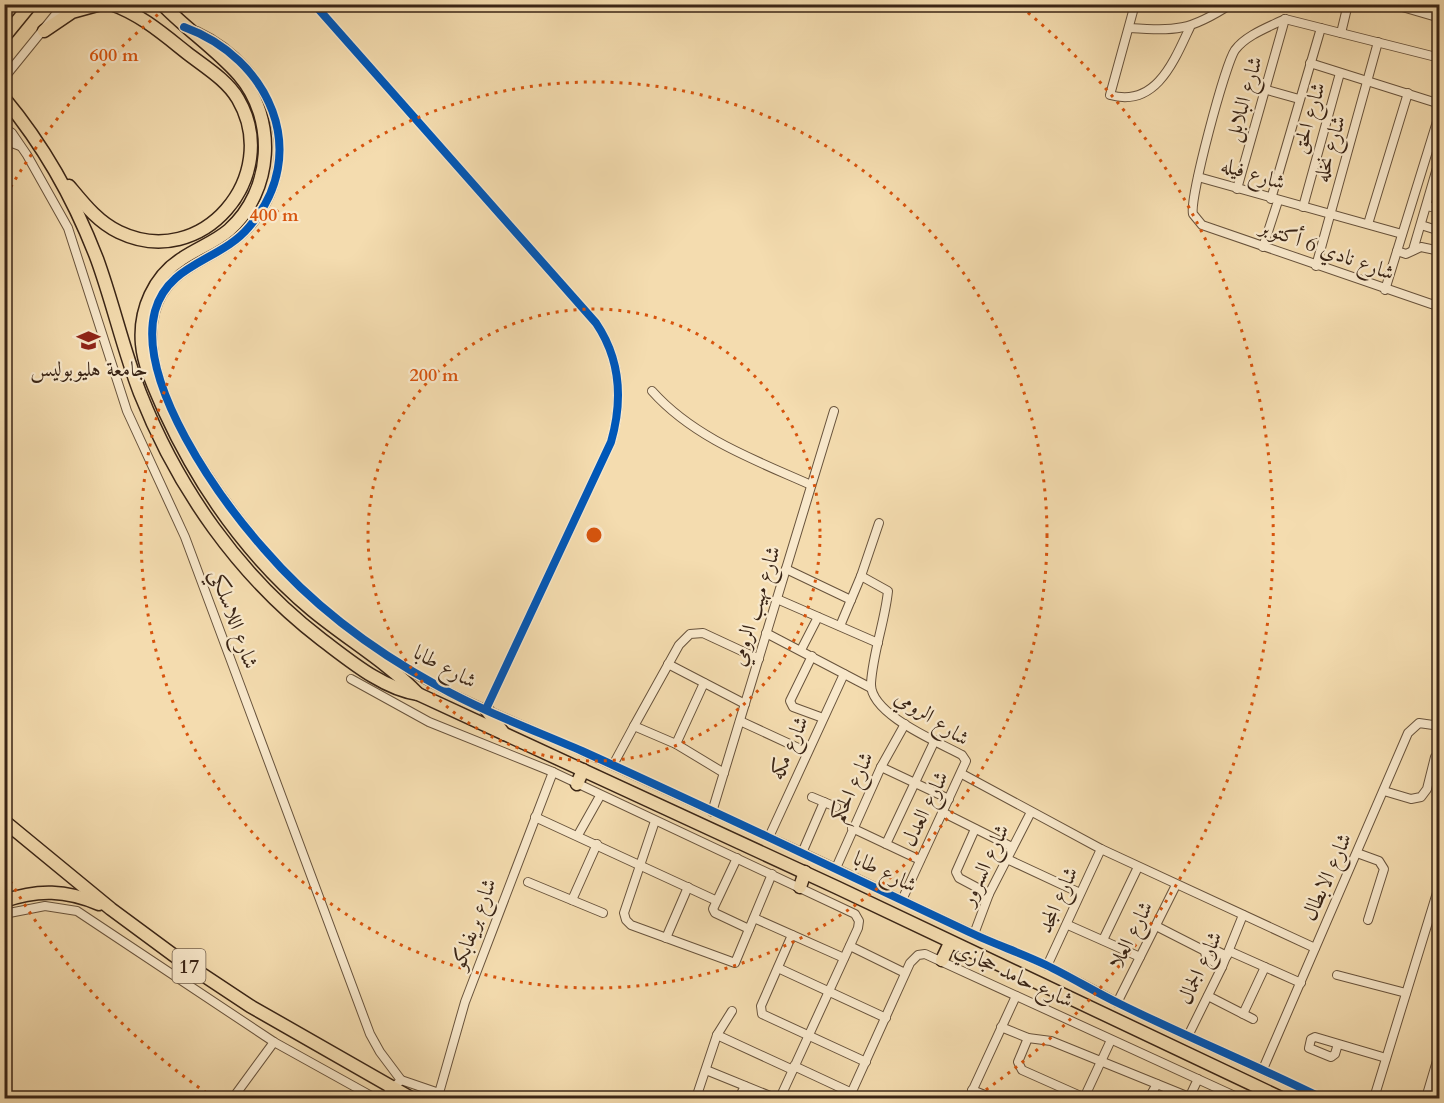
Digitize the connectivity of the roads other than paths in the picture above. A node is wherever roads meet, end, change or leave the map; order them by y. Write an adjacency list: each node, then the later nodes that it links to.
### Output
1 (31, 4): 18 (highway)
2 (64, 4): 16 (street)
3 (101, 4): 16 (highway)
4 (111, 4): 35 (highway)
5 (162, 4): 60 (highway)
6 (314, 4): 81 (street)
7 (1136, 4): 14 (street)
8 (1231, 4): 13 (street)
9 (1348, 4): 17 (street)
10 (1392, 4): 11 (street)
11 (1440, 18)
12 (1285, 19): 15 (street); 25 (street, شارع البلابل); 36 (street)
13 (1190, 27): 14 (street); 14 (street)
14 (1129, 28)
15 (1321, 28): 17 (street); 21 (street)
16 (44, 32): 23 (street)
17 (1341, 33): 19 (street)
18 (4, 37)
19 (1378, 42): 20 (street); 24 (street, شارع نخله)
20 (1440, 58)
21 (1310, 63): 22 (street); 28 (street)
22 (1340, 73): 24 (street); 43 (street, شارع الحق)
23 (4, 78)
24 (1368, 80): 26 (street); 45 (street, شارع نخله)
25 (1267, 90): 28 (street); 38 (street, شارع البلابل)
26 (1408, 93): 29 (street); 46 (street)
27 (4, 98): 35 (highway)
28 (1299, 99): 41 (street)
29 (1440, 104)
30 (1440, 112): 49 (street)
31 (4, 128): 33 (street, شارع اللاسلكي)
32 (4, 140): 33 (street)
33 (21, 147): 194 (street, شارع اللاسلكي)
34 (1439, 159): 37 (street)
35 (59, 173): 79 (highway)
36 (1198, 177): 38 (street, شارع فيله); 50 (street, شارع نادي 6 أكتوبر)
37 (1437, 177): 39 (street)
38 (1237, 189): 41 (street, شارع فيله)
39 (1430, 191): 40 (street); 42 (street)
40 (1440, 193)
41 (1275, 200): 43 (street, شارع فيله); 50 (street)
42 (1427, 206): 44 (street); 47 (street)
43 (1303, 207): 45 (street, شارع فيله)
44 (1440, 209)
45 (1330, 214): 46 (street, شارع فيله); 54 (street, شارع نخله)
46 (1368, 224): 49 (street, شارع فيله)
47 (1421, 225): 48 (street); 51 (street)
48 (1440, 231)
49 (1402, 234): 52 (street)
50 (1263, 247): 54 (street, شارع نادي 6 أكتوبر)
51 (1413, 250): 52 (street); 53 (street)
52 (1397, 251): 55 (street)
53 (1440, 251)
54 (1316, 266): 55 (street, شارع نادي 6 أكتوبر)
55 (1385, 290): 57 (street, شارع نادي 6 أكتوبر)
56 (1440, 293): 57 (street)
57 (1438, 307)
58 (652, 391): 61 (street)
59 (834, 411): 61 (street, شارع مهيب الرومي)
60 (195, 463): 79 (highway); 81 (street, شارع طابا)
61 (811, 485): 63 (street, شارع مهيب الرومي)
62 (879, 522): 64 (street)
63 (786, 569): 65 (street, شارع مهيب الرومي); 66 (street)
64 (861, 576): 66 (street); 70 (street, شارع الرومي)
65 (777, 599): 67 (street); 69 (street, شارع مهيب الرومي)
66 (851, 600): 68 (street)
67 (818, 617): 68 (street); 71 (street)
68 (840, 626): 70 (street)
69 (766, 633): 71 (street); 73 (street, شارع مهيب الرومي)
70 (878, 643): 78 (street, شارع الرومي)
71 (801, 650): 72 (street)
72 (812, 656): 75 (street); 82 (street)
73 (759, 659): 74 (street); 80 (street, شارع مهيب الرومي)
74 (668, 664): 77 (street); 85 (street)
75 (844, 674): 78 (street); 82 (street, شارع مكه)
76 (351, 679): 96 (street)
77 (704, 683): 80 (street); 89 (street)
78 (871, 688): 84 (street, شارع الرومي)
79 (418, 694): 87 (highway)
80 (745, 704): 83 (street, شارع مهيب الرومي)
81 (486, 709): 87 (highway); 92 (street, شارع طابا)
82 (823, 718): 90 (street, شارع مكه)
83 (740, 721): 90 (street); 97 (street, شارع مهيب الرومي)
84 (905, 724): 88 (street, شارع الرومي); 93 (street, شارع الحكم)
85 (633, 726): 89 (street); 92 (street)
86 (1440, 726): 100 (street, شارع الابطال)
87 (504, 734): 94 (highway)
88 (935, 740): 95 (street, شارع الرومي); 98 (street)
89 (676, 744): 97 (street)
90 (807, 752): 115 (street, شارع مكه)
91 (1435, 757): 100 (street)
92 (613, 765): 106 (street, شارع طابا)
93 (881, 767): 98 (street); 112 (street, شارع الحكم)
94 (583, 770): 99 (highway); 128 (highway)
95 (963, 770): 103 (street, شارع العدل); 108 (street)
96 (553, 772): 99 (street); 109 (street, شارع بريفابكو)
97 (724, 773): 106 (street, شارع مهيب الرومي)
98 (914, 783): 103 (street); 117 (street)
99 (577, 784): 101 (street)
100 (1384, 791): 121 (street, شارع الابطال)
101 (600, 796): 111 (street); 114 (street)
102 (812, 797): 104 (street)
103 (949, 799): 107 (street, شارع العدل)
104 (824, 802): 105 (street); 120 (street)
105 (836, 807)
106 (712, 812): 115 (street, شارع طابا)
107 (942, 812): 113 (street); 124 (street, شارع العدل)
108 (1031, 812): 118 (street, شارع السرور); 119 (street)
109 (535, 817): 114 (street); 194 (street, شارع بريفابكو)
110 (4, 821): 141 (highway, 17)
111 (655, 821): 122 (street); 125 (street)
112 (852, 828): 117 (street); 127 (street, شارع الحكم)
113 (975, 829): 118 (street); 136 (street)
114 (578, 836): 116 (street)
115 (769, 837): 120 (street, شارع طابا)
116 (597, 844): 125 (street); 137 (street)
117 (886, 844): 124 (street)
118 (1012, 847): 123 (street, شارع السرور)
119 (1101, 849): 126 (street); 135 (street, شارع المجد)
120 (802, 853): 127 (street, شارع طابا)
121 (1357, 853): 146 (street); 156 (street, شارع الابطال)
122 (736, 858): 129 (street); 138 (street)
123 (1007, 858): 135 (street); 136 (street, شارع السرور)
124 (920, 860): 139 (street, شارع العدل)
125 (639, 864): 133 (street); 152 (street)
126 (1138, 867): 132 (street); 153 (street)
127 (836, 868): 139 (street, شارع طابا)
128 (805, 872): 134 (highway); 154 (highway)
129 (772, 874): 134 (street); 145 (street)
130 (528, 882): 137 (street)
131 (1440, 883): 170 (street)
132 (1176, 885): 144 (street); 148 (street, شارع العلا)
133 (688, 887): 138 (street); 152 (street)
134 (800, 887): 155 (street)
135 (1080, 893): 147 (street, شارع المجد)
136 (989, 894): 150 (street, شارع السرور)
137 (572, 900): 142 (street)
138 (715, 900): 149 (street)
139 (902, 900): 150 (street, شارع طابا)
140 (4, 901): 141 (highway)
141 (111, 909): 197 (highway, 17)
142 (603, 913)
143 (4, 914): 184 (street)
144 (1243, 915): 156 (street); 158 (street, شارع الجمال)
145 (754, 918): 149 (street); 151 (street)
146 (1368, 920)
147 (1068, 925): 153 (street); 162 (street, شارع المجد)
148 (1156, 926): 157 (street); 159 (street, شارع العلا)
149 (749, 929): 152 (street)
150 (974, 934): 162 (street, شارع طابا)
151 (792, 935): 160 (street); 164 (street)
152 (666, 938)
153 (1103, 940): 159 (street)
154 (950, 943): 161 (highway); 212 (highway)
155 (850, 946): 160 (street); 166 (street)
156 (1315, 948): 168 (street, شارع الابطال)
157 (1205, 951): 158 (street); 163 (street)
158 (1228, 954): 163 (street, شارع الجمال); 165 (street)
159 (1140, 957): 173 (street, شارع العلا)
160 (844, 958): 169 (street)
161 (942, 960): 166 (street, شارع حامد حجازي); 171 (street, شارع حامد حجازي)
162 (1047, 966): 173 (street, شارع طابا)
163 (1222, 967): 172 (street, شارع الجمال)
164 (778, 968): 169 (street); 180 (street)
165 (1265, 968): 168 (street); 175 (street)
166 (905, 974): 176 (street, شارع حامد حجازي)
167 (1337, 975): 170 (street)
168 (1300, 983): 191 (street, شارع الابطال)
169 (829, 992): 176 (street); 180 (street)
170 (1406, 993): 187 (street)
171 (1016, 996): 178 (street); 183 (street, شارع حامد حجازي)
172 (1208, 996): 175 (street); 181 (street, شارع الجمال)
173 (1117, 1003): 181 (street, شارع طابا)
174 (732, 1011): 179 (street)
175 (1243, 1014): 177 (street)
176 (886, 1018): 189 (street, شارع حامد حجازي)
177 (1253, 1019)
178 (1000, 1027): 182 (street); 198 (street)
179 (717, 1035): 190 (street); 192 (street)
180 (808, 1036): 189 (street); 190 (street)
181 (1188, 1036): 191 (street, شارع طابا)
182 (1028, 1038): 188 (street); 208 (street)
183 (1111, 1040): 188 (street); 193 (street, شارع حامد حجازي)
184 (274, 1042): 200 (street); 201 (street)
185 (1338, 1044): 187 (street)
186 (1440, 1051): 215 (street)
187 (1386, 1058): 214 (street)
188 (1101, 1061): 195 (street); 208 (street)
189 (866, 1062): 199 (street, شارع حامد حجازي)
190 (794, 1068): 199 (street); 206 (street)
191 (1263, 1069): 213 (street, شارع طابا)
192 (706, 1070): 196 (street); 203 (street)
193 (1198, 1079): 210 (street); 211 (street, شارع حامد حجازي)
194 (401, 1080): 197 (street)
195 (1157, 1084): 209 (street); 210 (street)
196 (745, 1086): 204 (street); 205 (street)
197 (387, 1094): 202 (highway, 17)
198 (971, 1094): 207 (street)
199 (850, 1096)
200 (233, 1098)
201 (375, 1098)
202 (411, 1098)
203 (696, 1098)
204 (739, 1098)
205 (775, 1098)
206 (780, 1098)
207 (992, 1098)
208 (1085, 1098)
209 (1149, 1098)
210 (1189, 1098)
211 (1239, 1098)
212 (1281, 1098)
213 (1322, 1098)
214 (1374, 1098)
215 (1426, 1098)

